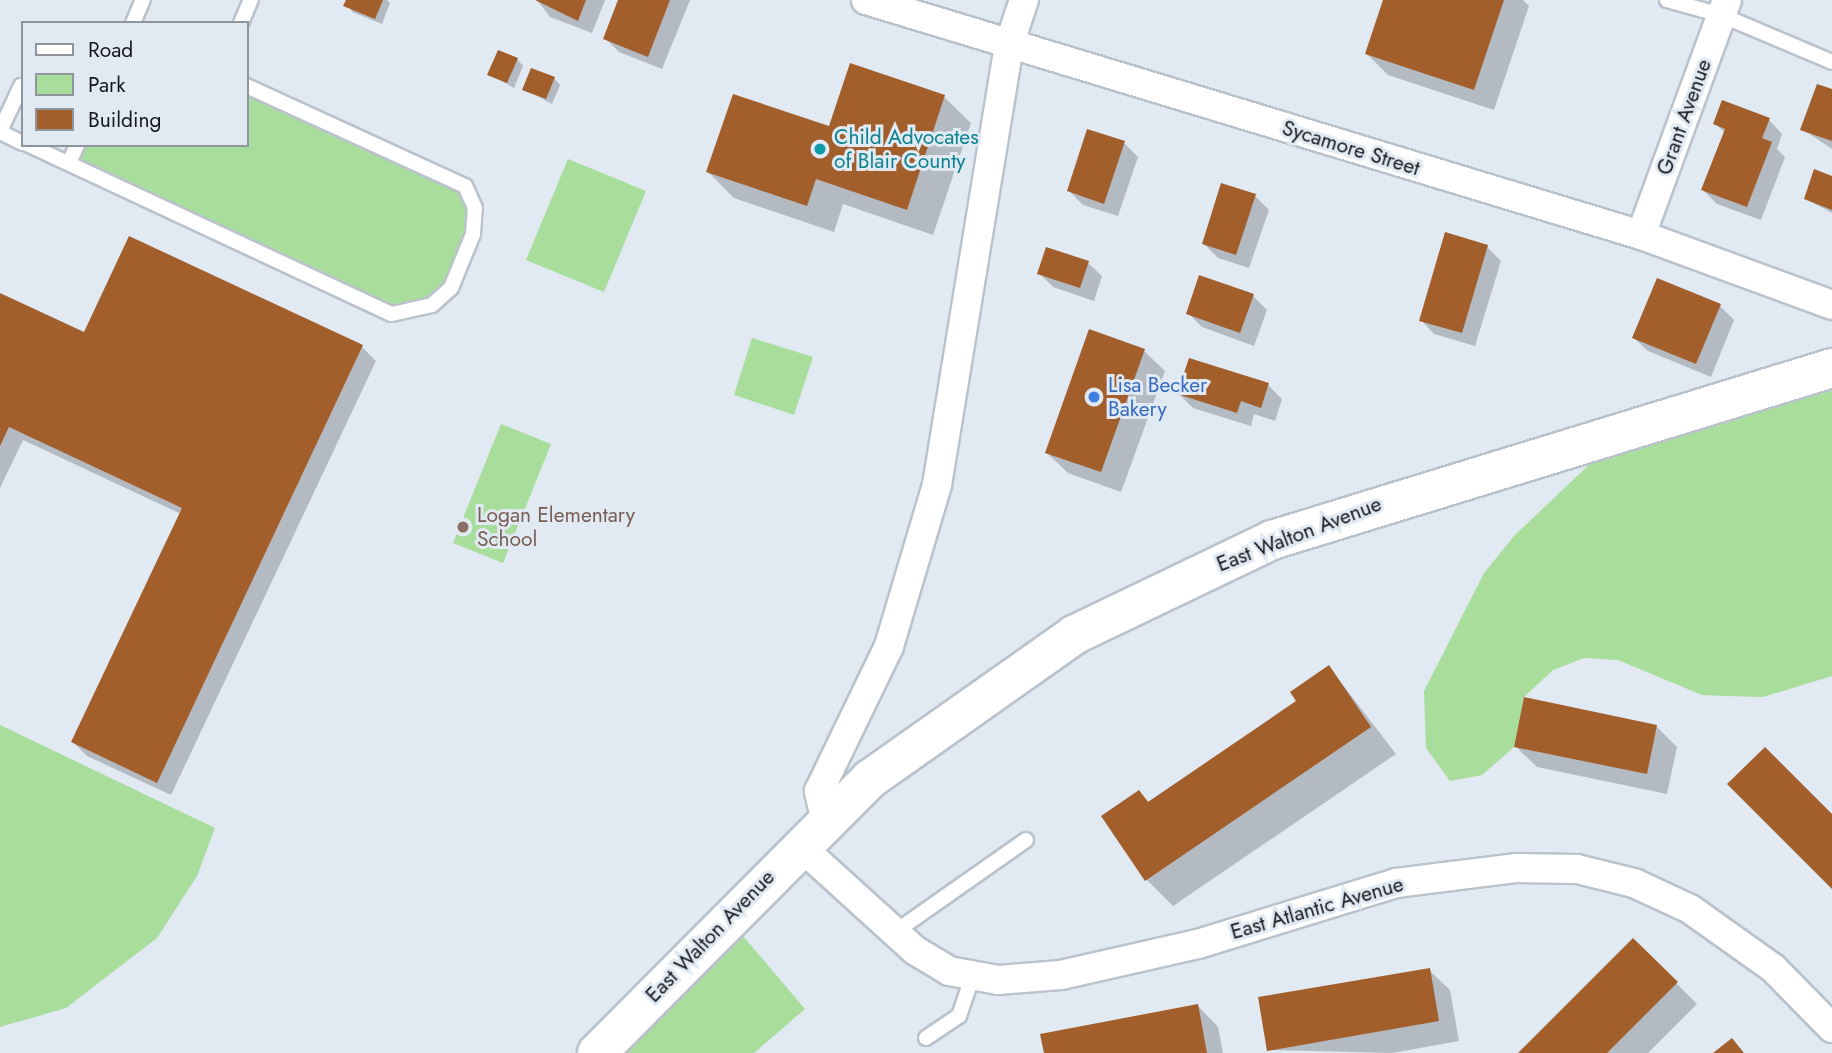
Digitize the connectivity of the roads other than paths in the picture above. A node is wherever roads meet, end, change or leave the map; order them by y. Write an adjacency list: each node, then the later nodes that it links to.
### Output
1 (144, 0): 7 (lane)
2 (251, 0): 8 (lane)
3 (866, 0): 9 (street, Sycamore Street)
4 (1024, 0): 9 (street)
5 (1667, 0): 6 (lane)
6 (1724, 8): 10 (lane); 18 (street, Grant Avenue)
7 (134, 21)
8 (242, 21)
9 (1009, 45): 18 (street, Sycamore Street); 21 (street)
10 (1832, 62)
11 (21, 86): 13 (lane)
12 (248, 86): 17 (lane)
13 (0, 132): 14 (lane)
14 (21, 142)
15 (33, 147): 17 (lane)
16 (76, 147): 17 (lane)
17 (69, 163)
18 (1641, 234): 19 (street, Sycamore Street)
19 (1832, 305)
20 (1832, 368): 21 (main road, East Walton Avenue)
21 (813, 834): 23 (street, East Atlantic Avenue); 27 (main road, East Walton Avenue)
22 (1026, 840): 23 (lane)
23 (895, 932): 24 (street, East Atlantic Avenue)
24 (973, 975): 25 (street, East Atlantic Avenue); 26 (lane)
25 (1829, 1015)
26 (926, 1038)
27 (597, 1053)

